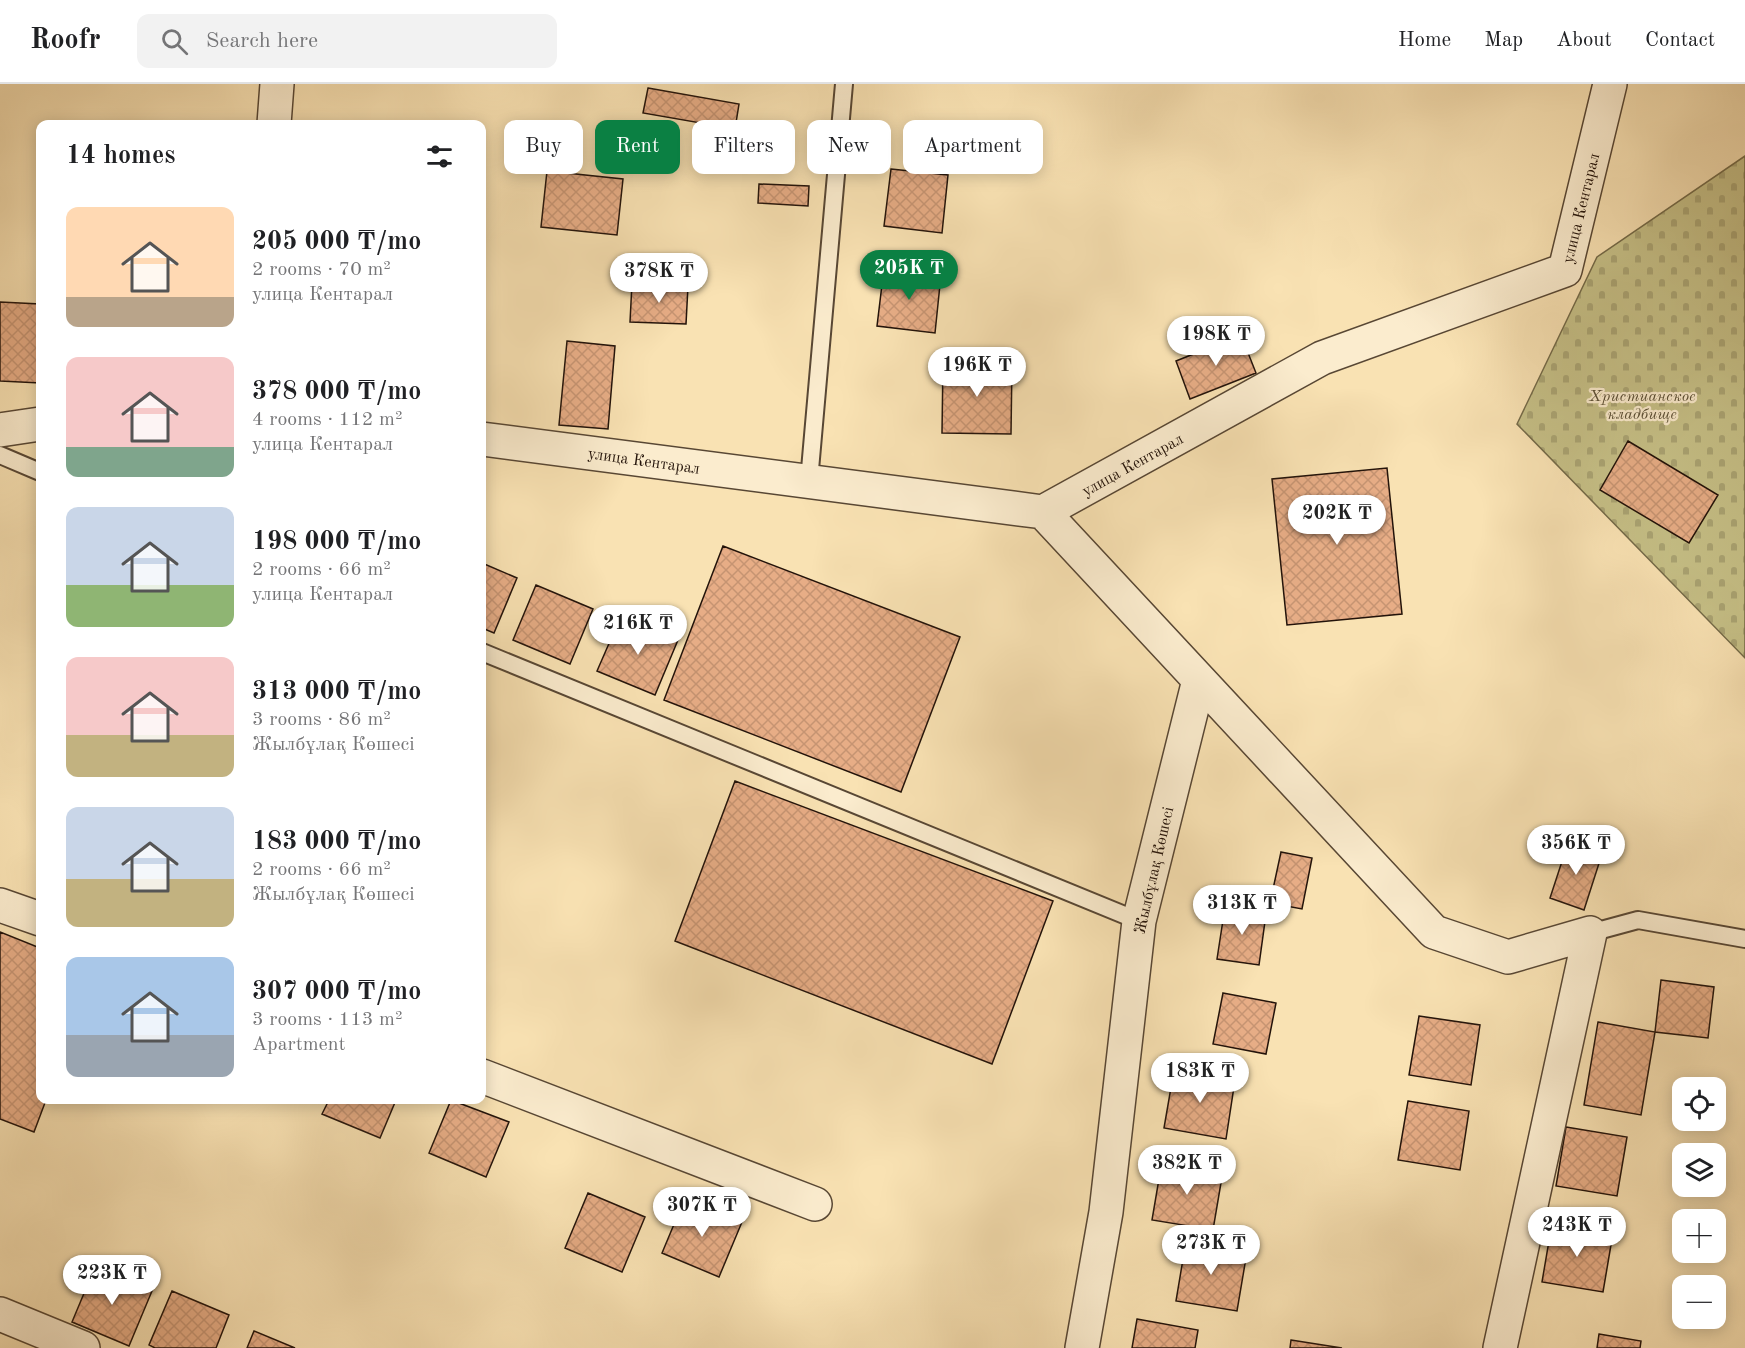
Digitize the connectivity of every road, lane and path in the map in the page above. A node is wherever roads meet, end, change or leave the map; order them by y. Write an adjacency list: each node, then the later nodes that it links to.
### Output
1 (277, 84): 4 (street)
2 (844, 84): 9 (lane)
3 (1610, 84): 10 (street, улица Кентарал)
4 (274, 120)
5 (36, 425): 6 (street)
6 (0, 438): 8 (lane)
7 (486, 441): 9 (street, улица Кентарал)
8 (36, 469)
9 (809, 482): 10 (street, улица Кентарал)
10 (1043, 512): 12 (street)
11 (486, 654): 15 (lane)
12 (1199, 680): 15 (street, Жылбұлақ Көшесі); 16 (street)
13 (0, 905): 14 (street)
14 (36, 918)
15 (1138, 921): 22 (street, Жылбұлақ Көшесі)
16 (1590, 933): 17 (lane); 23 (street)
17 (1745, 939)
18 (486, 1078): 19 (street)
19 (815, 1204)
20 (0, 1314): 21 (street)
21 (83, 1348)
22 (1082, 1348)
23 (1500, 1348)

